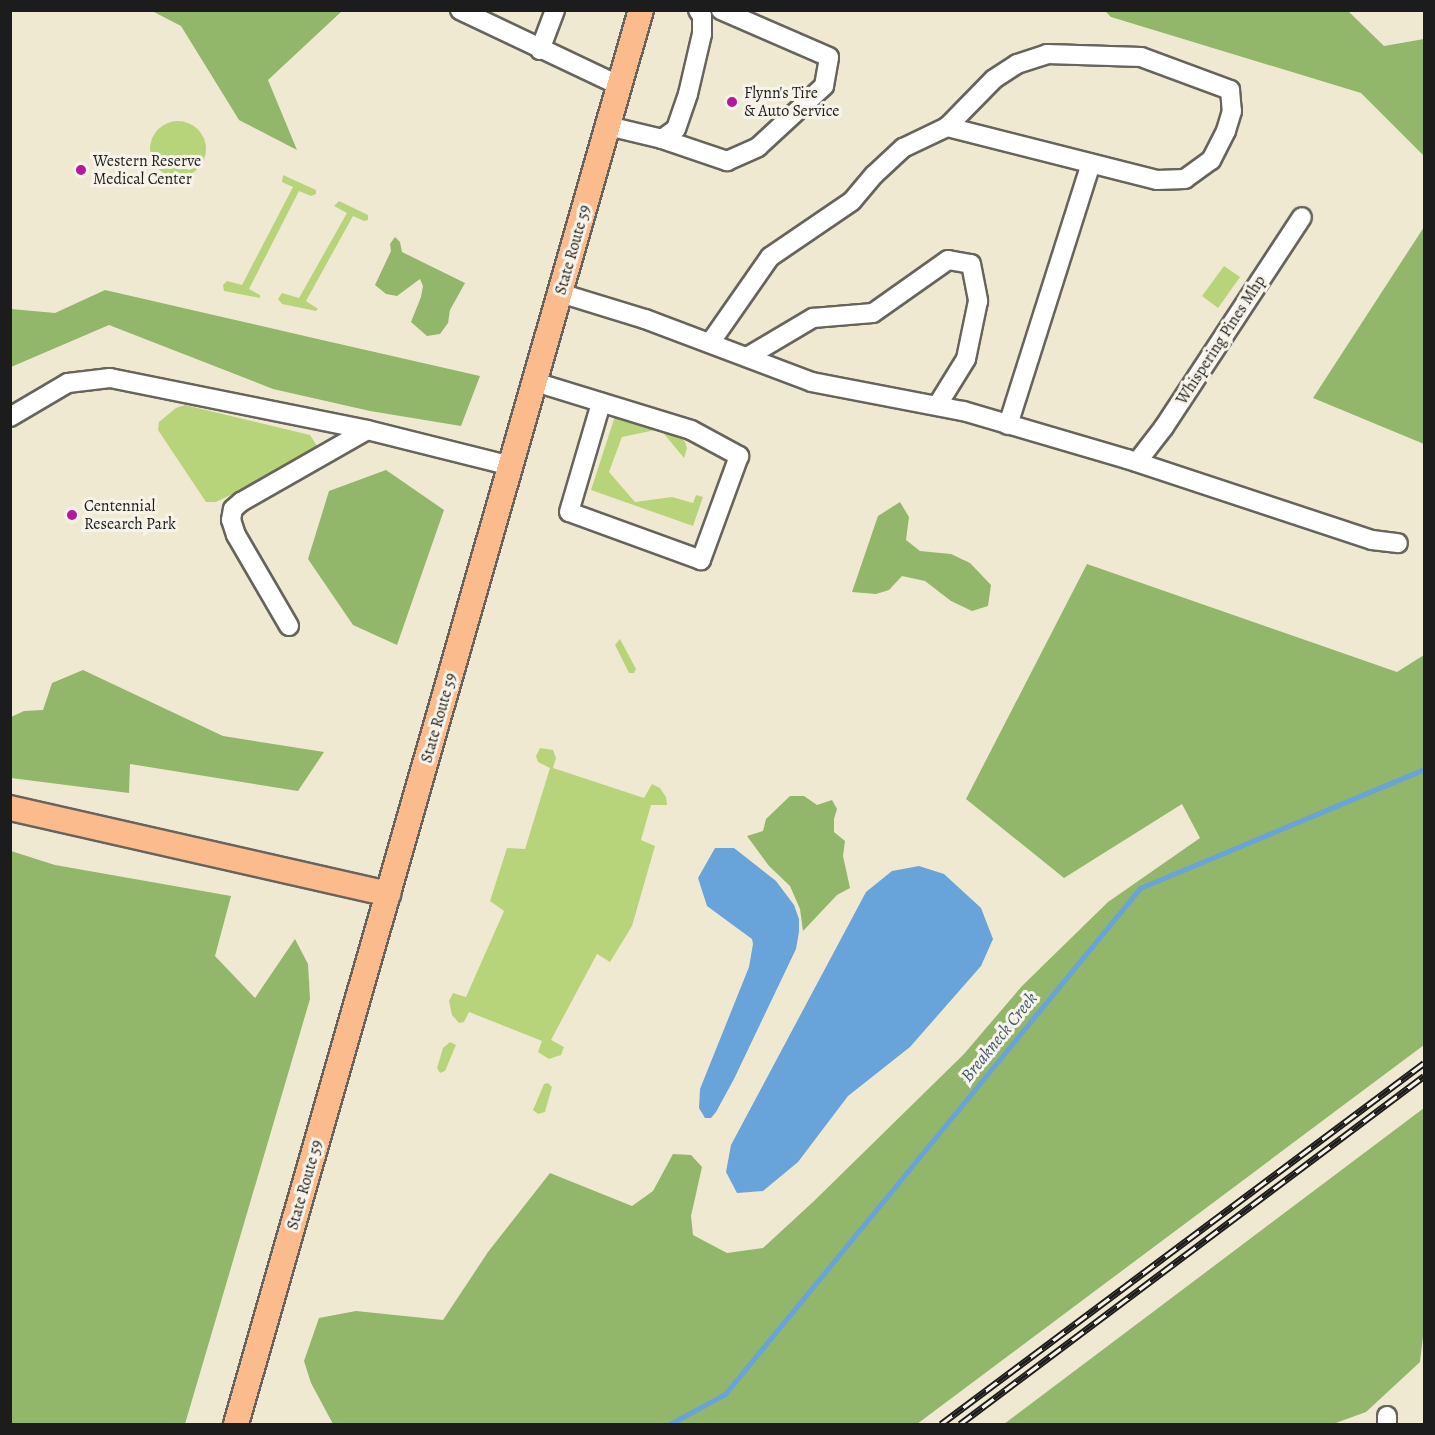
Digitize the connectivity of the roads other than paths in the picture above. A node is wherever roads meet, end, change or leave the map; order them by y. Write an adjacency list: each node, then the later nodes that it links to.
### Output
1 (460, 10): 6 (street)
2 (555, 10): 6 (street)
3 (641, 10): 7 (main road, State Route 59)
4 (698, 10): 10 (street)
5 (721, 10): 10 (street)
6 (540, 50): 7 (street)
7 (620, 86): 8 (main road, State Route 59)
8 (608, 126): 10 (street); 13 (main road, State Route 59)
9 (947, 128): 11 (street); 11 (street); 14 (street)
10 (662, 139)
11 (1091, 164): 20 (street)
12 (1302, 216): 22 (street, Whispering Pines Mhp)
13 (560, 293): 14 (street); 16 (main road, State Route 59)
14 (710, 343): 15 (street)
15 (747, 357): 18 (street); 18 (street)
16 (535, 382): 17 (street); 23 (main road, State Route 59)
17 (601, 403): 17 (street)
18 (937, 405): 20 (street)
19 (10, 417): 21 (street)
20 (1008, 425): 22 (street)
21 (368, 430): 23 (street); 25 (street)
22 (1137, 462): 24 (street)
23 (511, 466): 27 (main road, State Route 59)
24 (1398, 543)
25 (289, 626)
26 (10, 808): 27 (main road)
27 (388, 894): 28 (main road, State Route 59)
28 (236, 1425)

